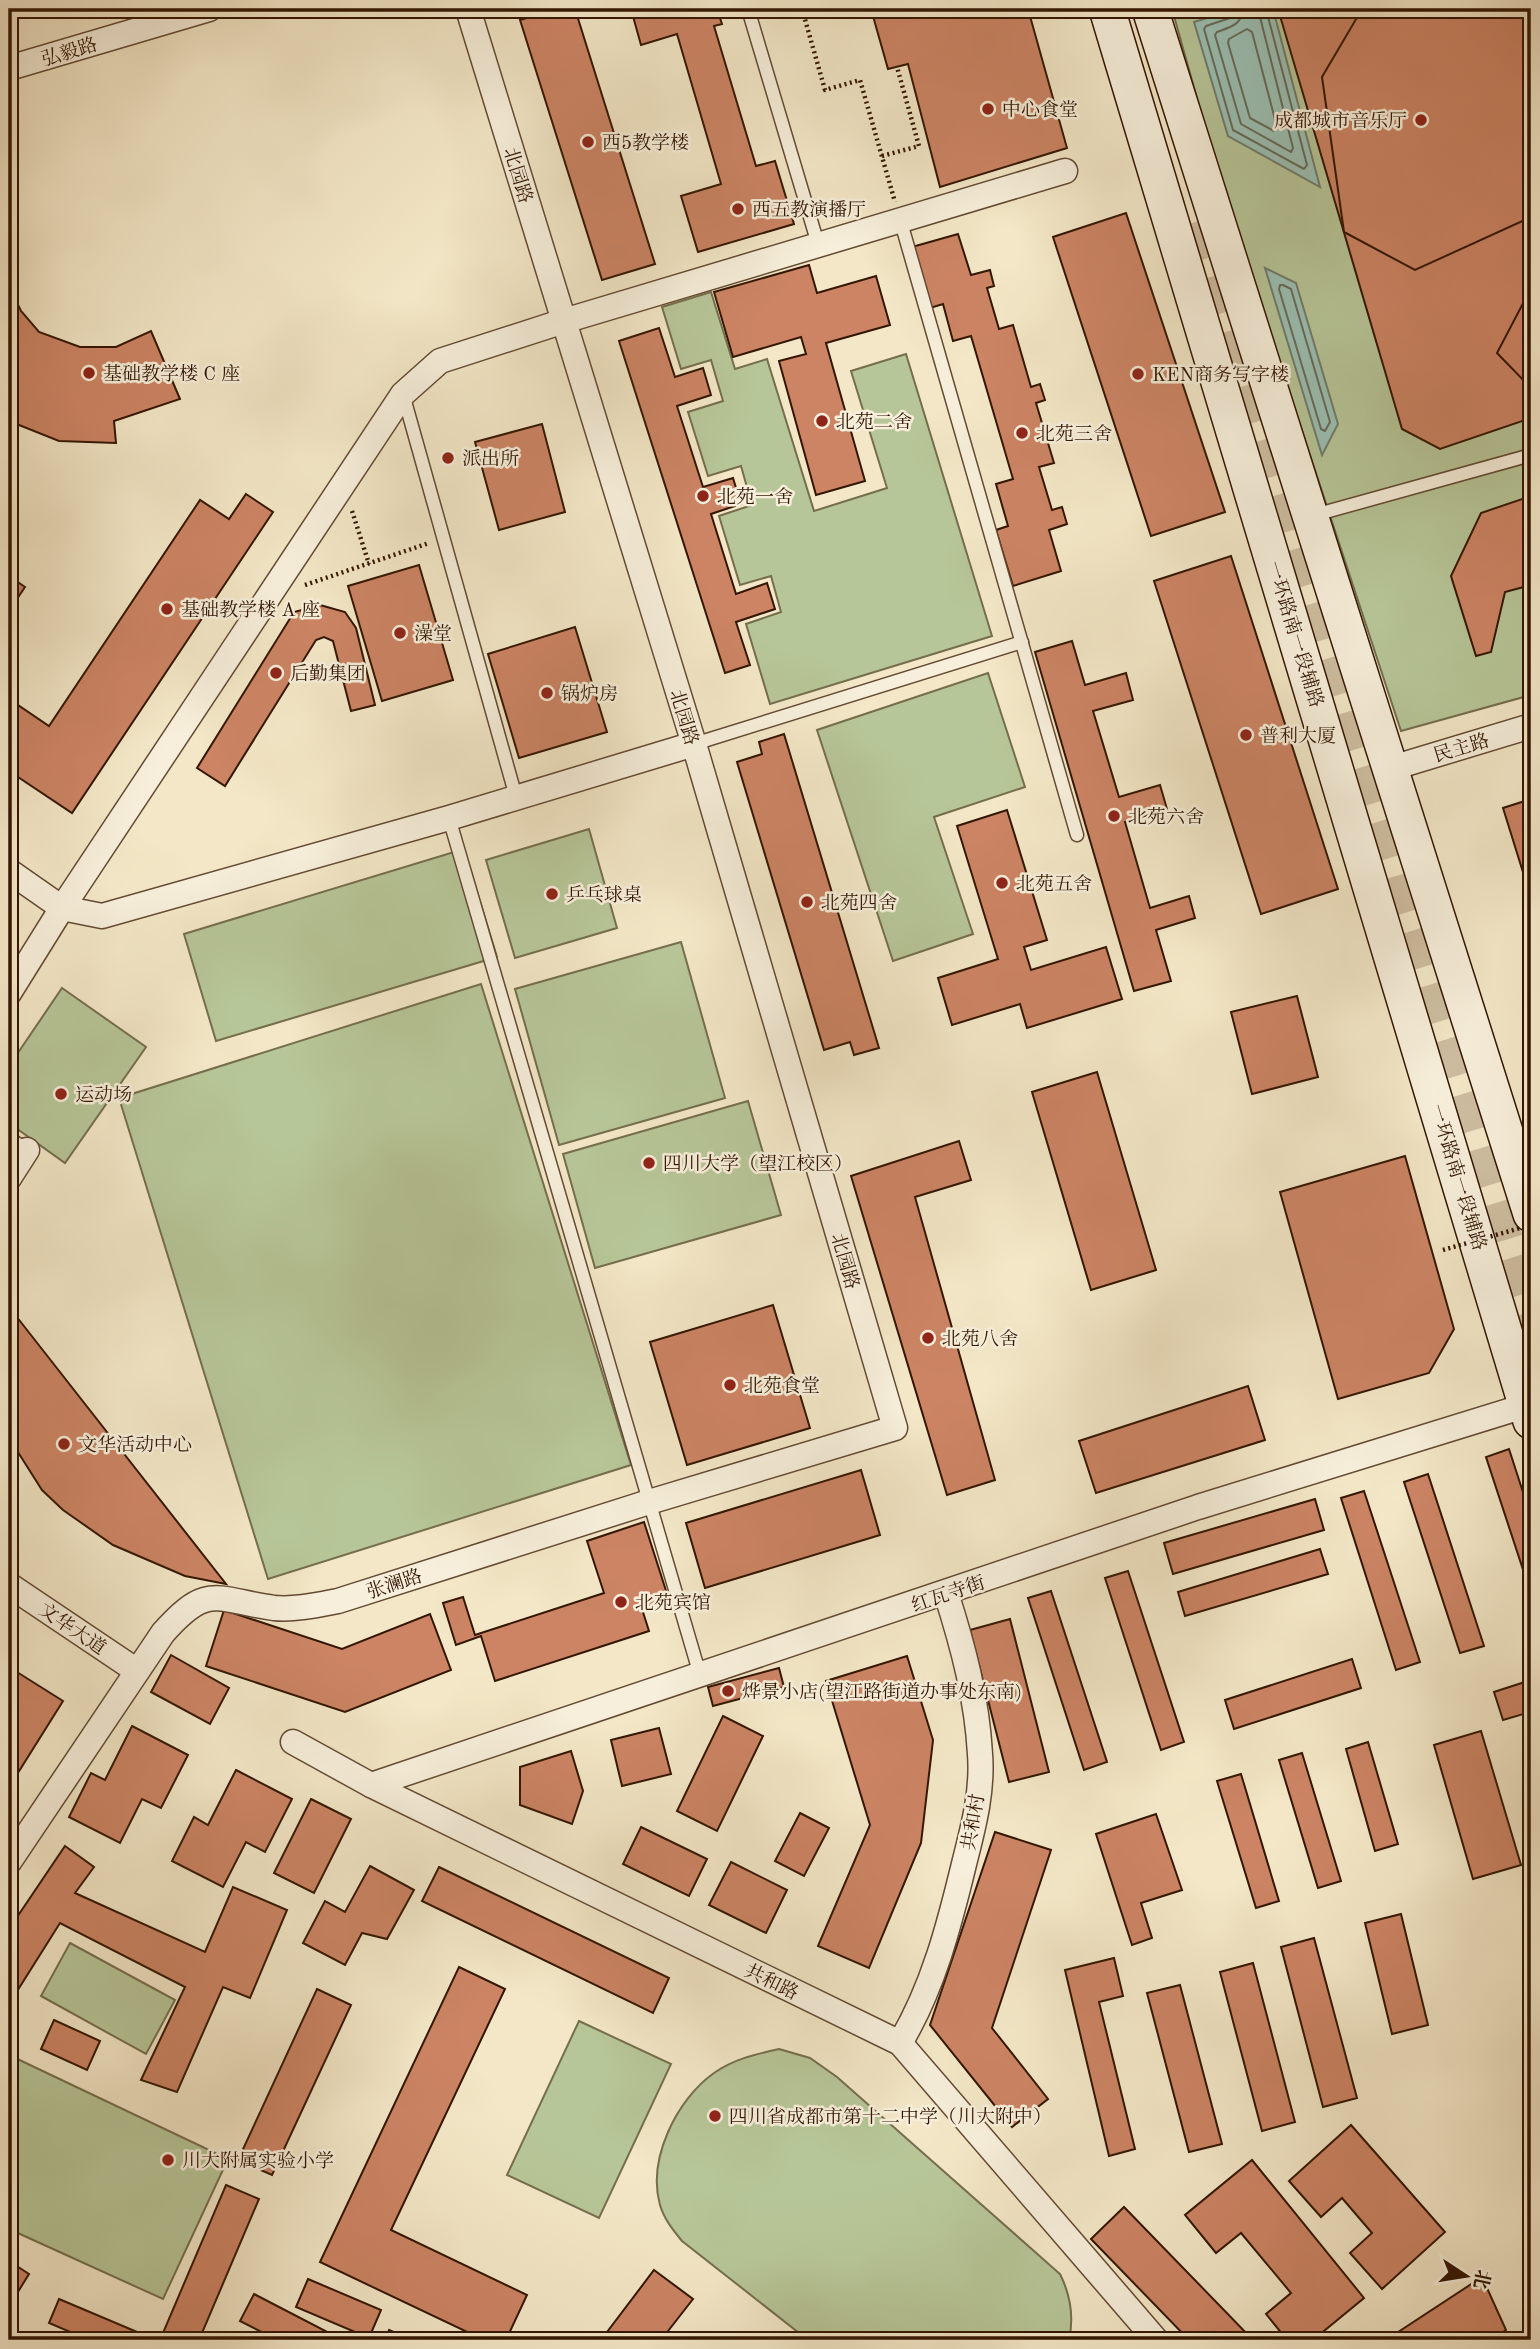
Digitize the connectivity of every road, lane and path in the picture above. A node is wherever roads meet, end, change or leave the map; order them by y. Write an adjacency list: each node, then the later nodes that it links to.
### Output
1 (209, 9): 7 (street, 弘毅路)
2 (468, 9): 14 (street, 北园路)
3 (748, 9): 13 (lane)
4 (802, 9): 10 (path)
5 (1107, 9): 37 (main road, 一环路南一段辅路)
6 (1150, 9): 18 (main road)
7 (130, 20): 9 (street, 弘毅路)
8 (897, 67): 10 (path)
9 (9, 68)
10 (882, 156): 12 (path)
11 (1065, 171): 12 (street)
12 (900, 219): 13 (street); 22 (lane)
13 (818, 244): 14 (street)
14 (564, 321): 15 (street); 24 (street, 北园路)
15 (403, 394): 17 (street); 19 (lane)
16 (1531, 455): 18 (lane)
17 (344, 483): 20 (path); 21 (street)
18 (1311, 516): 25 (main road)
19 (443, 539): 20 (path); 26 (lane)
20 (369, 564): 21 (path)
21 (268, 597): 30 (street)
22 (1022, 642): 24 (lane); 28 (lane)
23 (1531, 726): 25 (street, 民主路)
24 (694, 744): 26 (street); 38 (street, 北园路)
25 (1392, 768): 34 (main road)
26 (516, 797): 27 (street)
27 (449, 818): 30 (street); 39 (lane)
28 (1076, 835)
29 (9, 872): 30 (street)
30 (62, 908): 31 (street)
31 (9, 993)
32 (18, 1144): 33 (street)
33 (9, 1178)
34 (1531, 1214)
35 (1531, 1225): 36 (path, bridge)
36 (1443, 1250)
37 (1530, 1410): 41 (street, 红瓦寺街)
38 (895, 1428): 39 (street, 张澜路)
39 (649, 1502): 42 (street, 张澜路); 43 (lane)
40 (9, 1585): 42 (street, 文华大道)
41 (946, 1594): 43 (street, 红瓦寺街); 47 (street, 共和村)
42 (137, 1671): 46 (street, 张澜路)
43 (700, 1675): 45 (street, 红瓦寺街)
44 (293, 1742): 45 (street, 共和路)
45 (371, 1785): 47 (street, 共和路)
46 (13, 1846)
47 (900, 2043): 48 (street, 共和路)
48 (1156, 2340)

